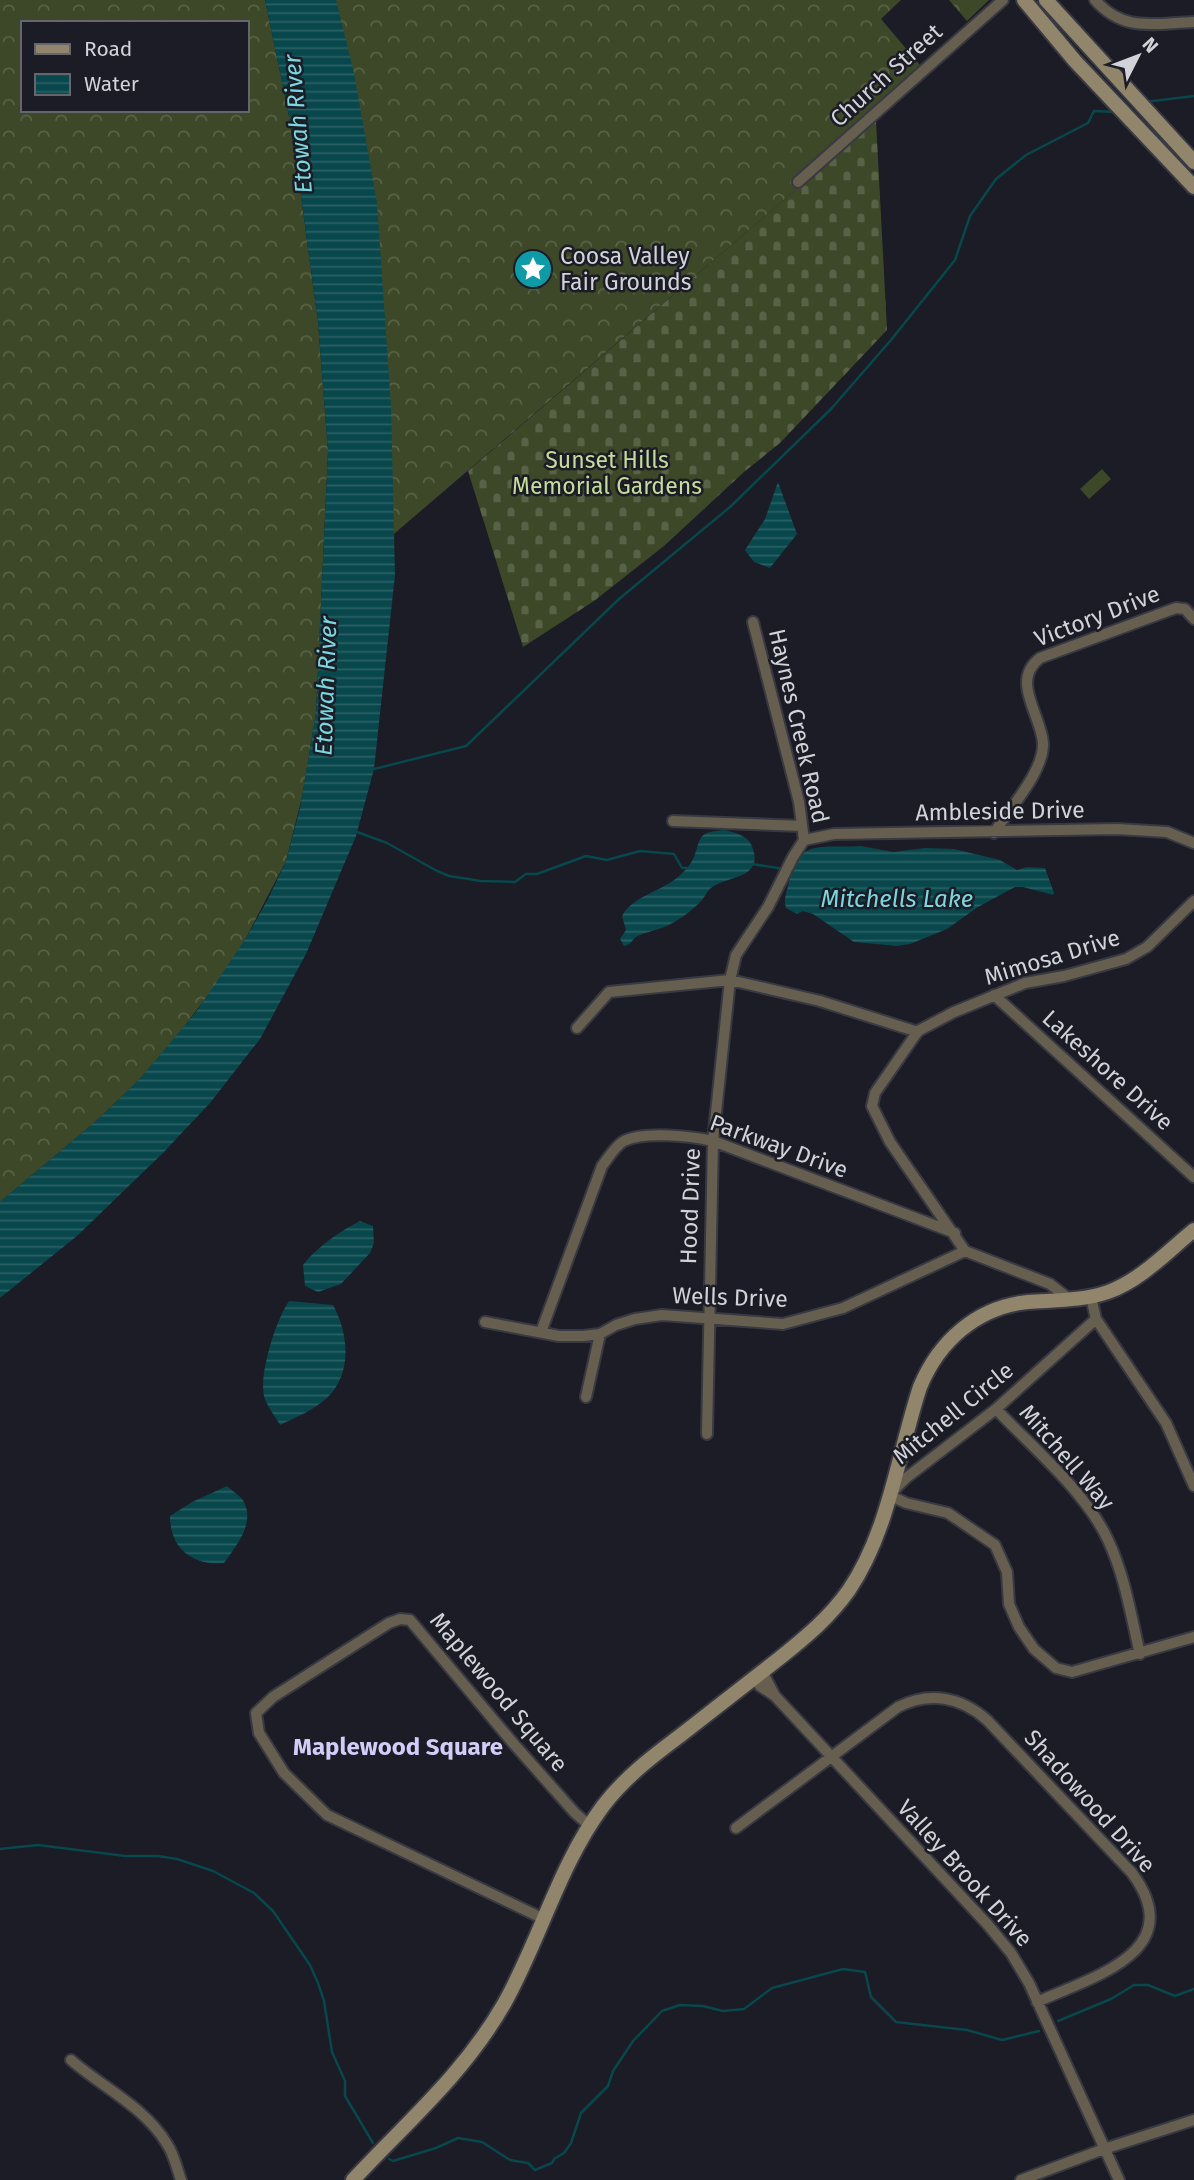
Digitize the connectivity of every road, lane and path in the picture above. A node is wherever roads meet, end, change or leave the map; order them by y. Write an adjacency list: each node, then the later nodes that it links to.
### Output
1 (1003, 0): 7 (street, Church Street)
2 (1024, 0): 8 (street)
3 (1046, 0): 6 (street)
4 (1096, 0): 5 (street)
5 (1194, 22)
6 (1194, 162)
7 (798, 182)
8 (1194, 187)
9 (1193, 618): 13 (street, Victory Drive)
10 (753, 622): 12 (street, Haynes Creek Road)
11 (673, 821): 12 (street)
12 (802, 826): 14 (street, Haynes Creek Road)
13 (994, 833): 14 (street, Ambleside Drive); 15 (street, Ambleside Drive)
14 (804, 839): 17 (street)
15 (1194, 843)
16 (1194, 901): 18 (street, Mimosa Drive)
17 (730, 980): 19 (street); 20 (street); 21 (street, Hood Drive)
18 (994, 995): 20 (street, Mimosa Drive); 22 (street, Lakeshore Drive)
19 (577, 1028)
20 (918, 1032): 24 (street, Mimosa Drive)
21 (713, 1141): 24 (street, Parkway Drive); 28 (street, Hood Drive); 31 (street, Parkway Drive)
22 (1194, 1177)
23 (1194, 1230): 26 (street)
24 (955, 1233): 25 (street, Mimosa Drive)
25 (965, 1251): 27 (street); 28 (street, Wells Drive)
26 (1091, 1297): 27 (street); 29 (street)
27 (1069, 1300): 37 (street)
28 (708, 1318): 32 (street, Wells Drive); 35 (street, Hood Drive)
29 (1096, 1319): 34 (street, Mitchell Circle); 36 (street)
30 (485, 1321): 31 (street, Wells Drive)
31 (541, 1332): 32 (street, Wells Drive)
32 (600, 1334): 33 (street)
33 (586, 1397)
34 (996, 1409): 37 (street, Mitchell Circle); 39 (street, Mitchell Way)
35 (708, 1434)
36 (1194, 1486)
37 (889, 1494): 39 (street, Mitchell Circle); 40 (street)
38 (1194, 1637): 39 (street, Mitchell Circle)
39 (1140, 1654)
40 (758, 1675): 41 (street, Valley Brook Drive); 42 (street)
41 (830, 1756): 43 (street); 45 (street, Valley Brook Drive); 45 (street, Shadowood Drive)
42 (590, 1826): 44 (street); 44 (street, Maplewood Square)
43 (736, 1828)
44 (544, 1919): 50 (street)
45 (1037, 2002): 48 (street, Valley Brook Drive)
46 (71, 2060): 49 (street)
47 (1194, 2120): 48 (street)
48 (1104, 2149): 51 (street); 52 (street, Valley Brook Drive)
49 (181, 2180)
50 (353, 2180)
51 (1021, 2180)
52 (1119, 2180)

